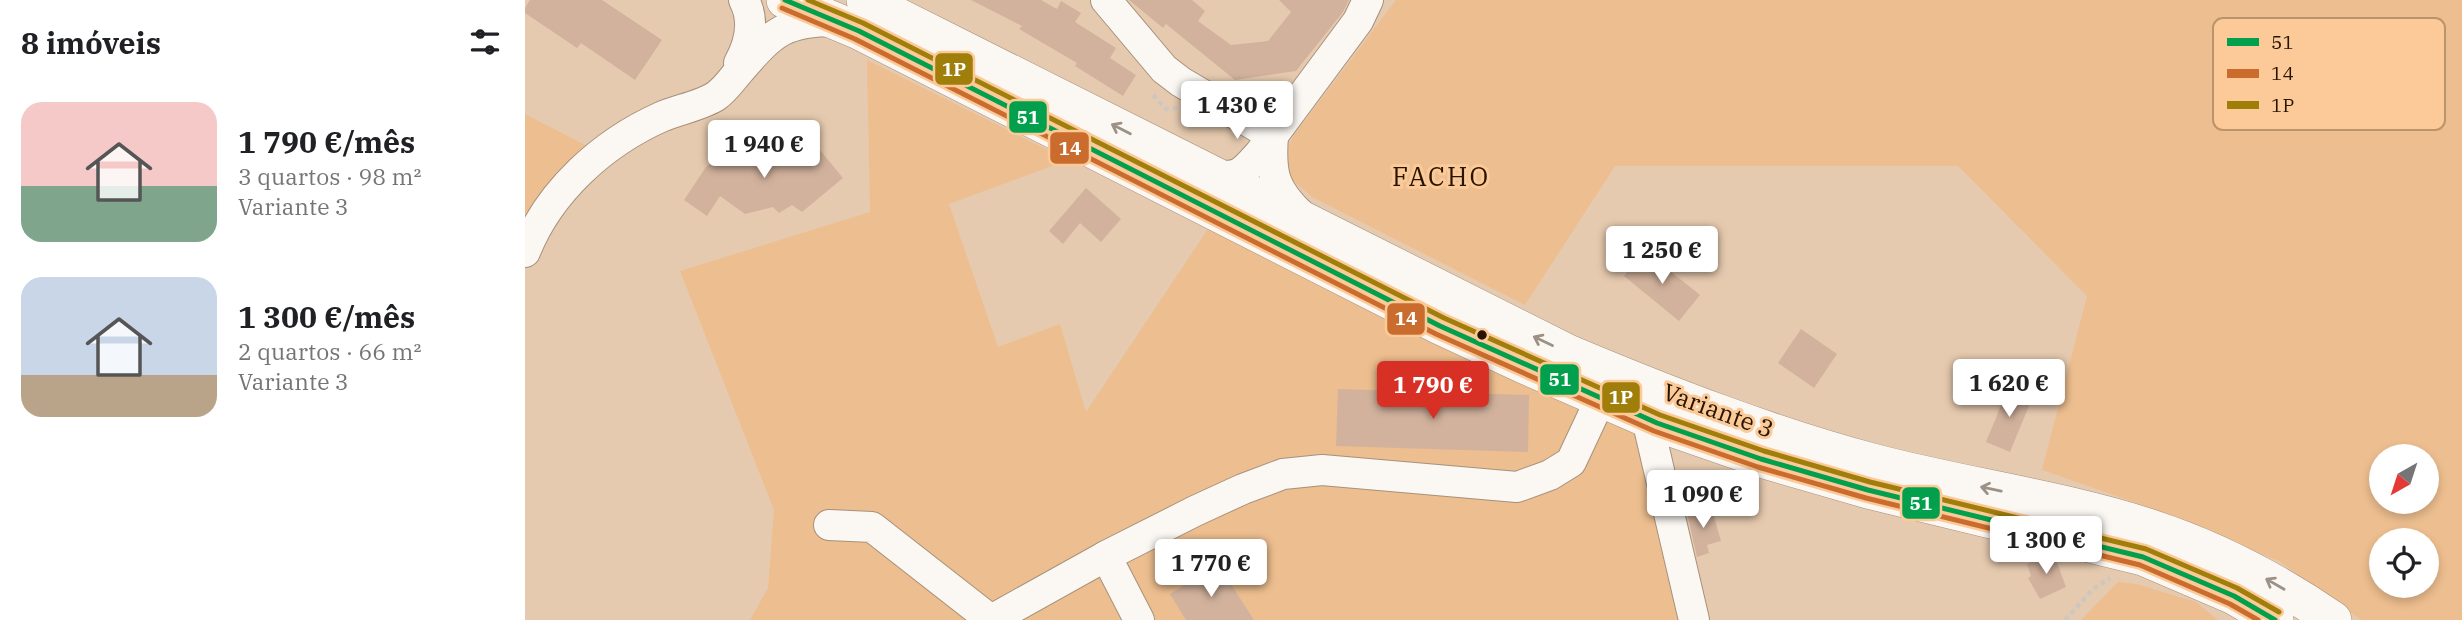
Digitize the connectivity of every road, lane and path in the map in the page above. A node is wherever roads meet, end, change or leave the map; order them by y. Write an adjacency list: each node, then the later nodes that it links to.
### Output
1 (744, 0): 7 (street)
2 (785, 0): 6 (main road, Variante 3)
3 (865, 0): 9 (main road, Variante 3, one-way to 3)
4 (1106, 0): 8 (street)
5 (1367, 0): 8 (street)
6 (835, 21): 7 (street); 12 (main road, Variante 3)
7 (728, 84): 11 (street)
8 (1273, 136): 9 (street); 10 (street)
9 (1214, 176): 10 (main road, Variante 3)
10 (1312, 225): 21 (main road, Variante 3, one-way to 10)
11 (525, 252)
12 (1601, 398): 13 (main road, Variante 3); 16 (street)
13 (1647, 419): 15 (main road, Variante 3); 18 (street)
14 (829, 525): 16 (street)
15 (2127, 553): 19 (path); 20 (main road, Variante 3)
16 (1106, 556): 17 (street)
17 (1139, 620)
18 (1694, 620)
19 (2065, 620)
20 (2275, 620)
21 (2333, 620)

